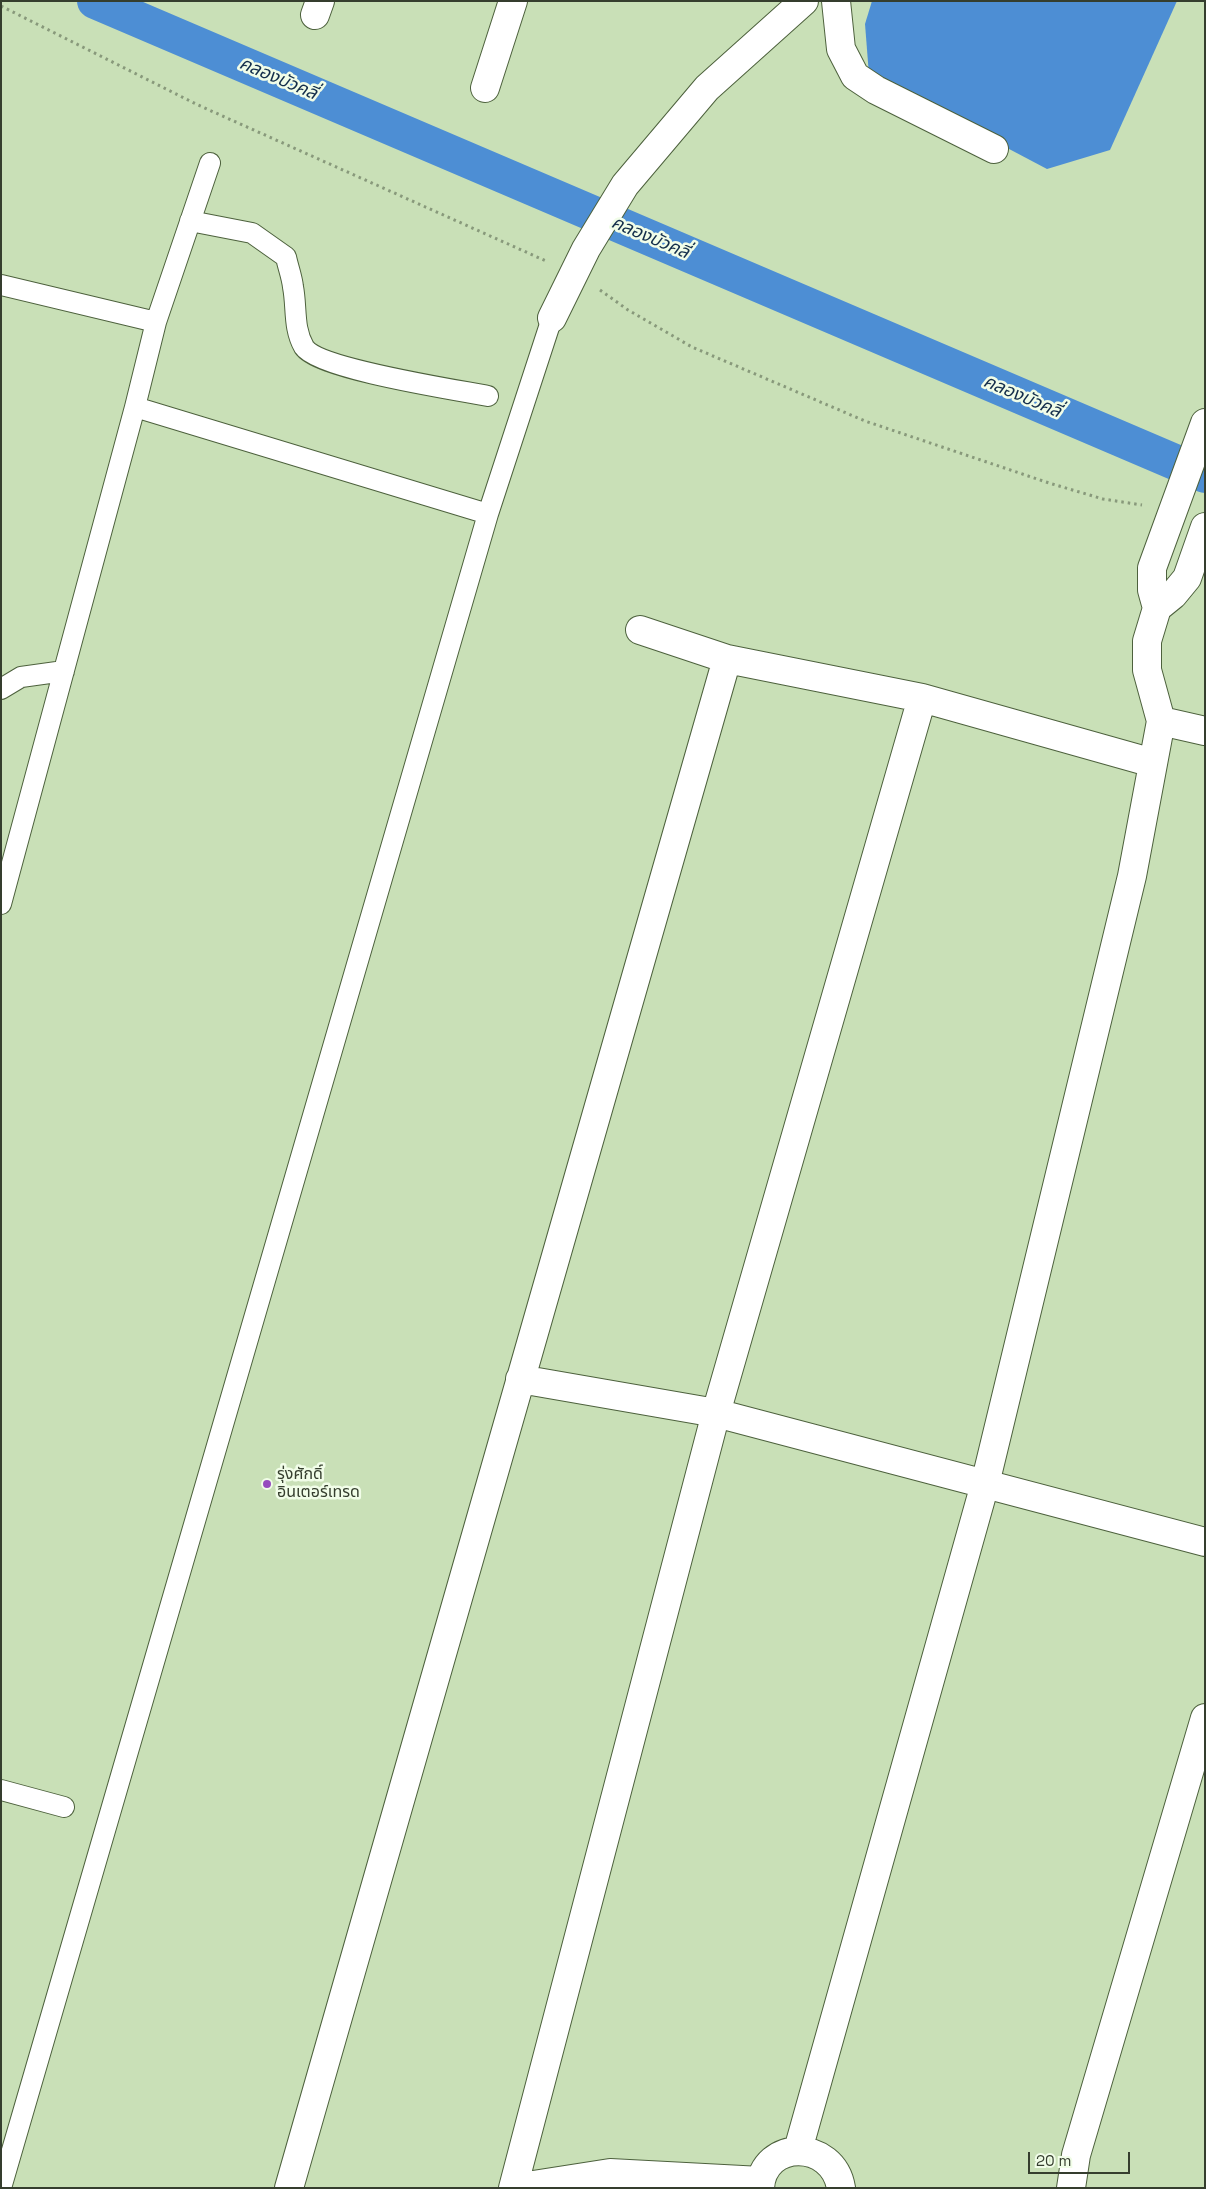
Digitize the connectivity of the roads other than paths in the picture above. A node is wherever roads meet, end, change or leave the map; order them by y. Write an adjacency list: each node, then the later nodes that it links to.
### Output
1 (513, 1): 4 (street)
2 (804, 1): 9 (street)
3 (836, 1): 5 (street)
4 (485, 88)
5 (994, 149)
6 (210, 163): 7 (lane)
7 (190, 221): 10 (lane); 11 (lane)
8 (1, 285): 10 (lane)
9 (552, 318): 14 (lane)
10 (156, 322): 12 (lane)
11 (488, 396)
12 (135, 407): 14 (lane); 19 (lane)
13 (1204, 424): 16 (street)
14 (488, 514): 35 (lane)
15 (1205, 527): 16 (street)
16 (1157, 608): 22 (street)
17 (640, 630): 18 (street)
18 (727, 659): 21 (street); 26 (street)
19 (64, 671): 20 (lane); 25 (lane)
20 (1, 689)
21 (922, 698): 24 (street); 27 (street)
22 (1161, 721): 23 (street); 24 (street)
23 (1205, 731)
24 (1153, 763): 28 (street)
25 (1, 904)
26 (520, 1379): 27 (street); 36 (street)
27 (716, 1413): 28 (street); 37 (street)
28 (985, 1484): 29 (street); 33 (street)
29 (1205, 1542)
30 (1205, 1718): 39 (street)
31 (1, 1790): 32 (lane)
32 (64, 1807)
33 (798, 2150): 34 (street); 38 (street)
34 (761, 2184): 37 (street)
35 (2, 2188)
36 (289, 2188)
37 (513, 2188)
38 (841, 2188)
39 (1071, 2188)

